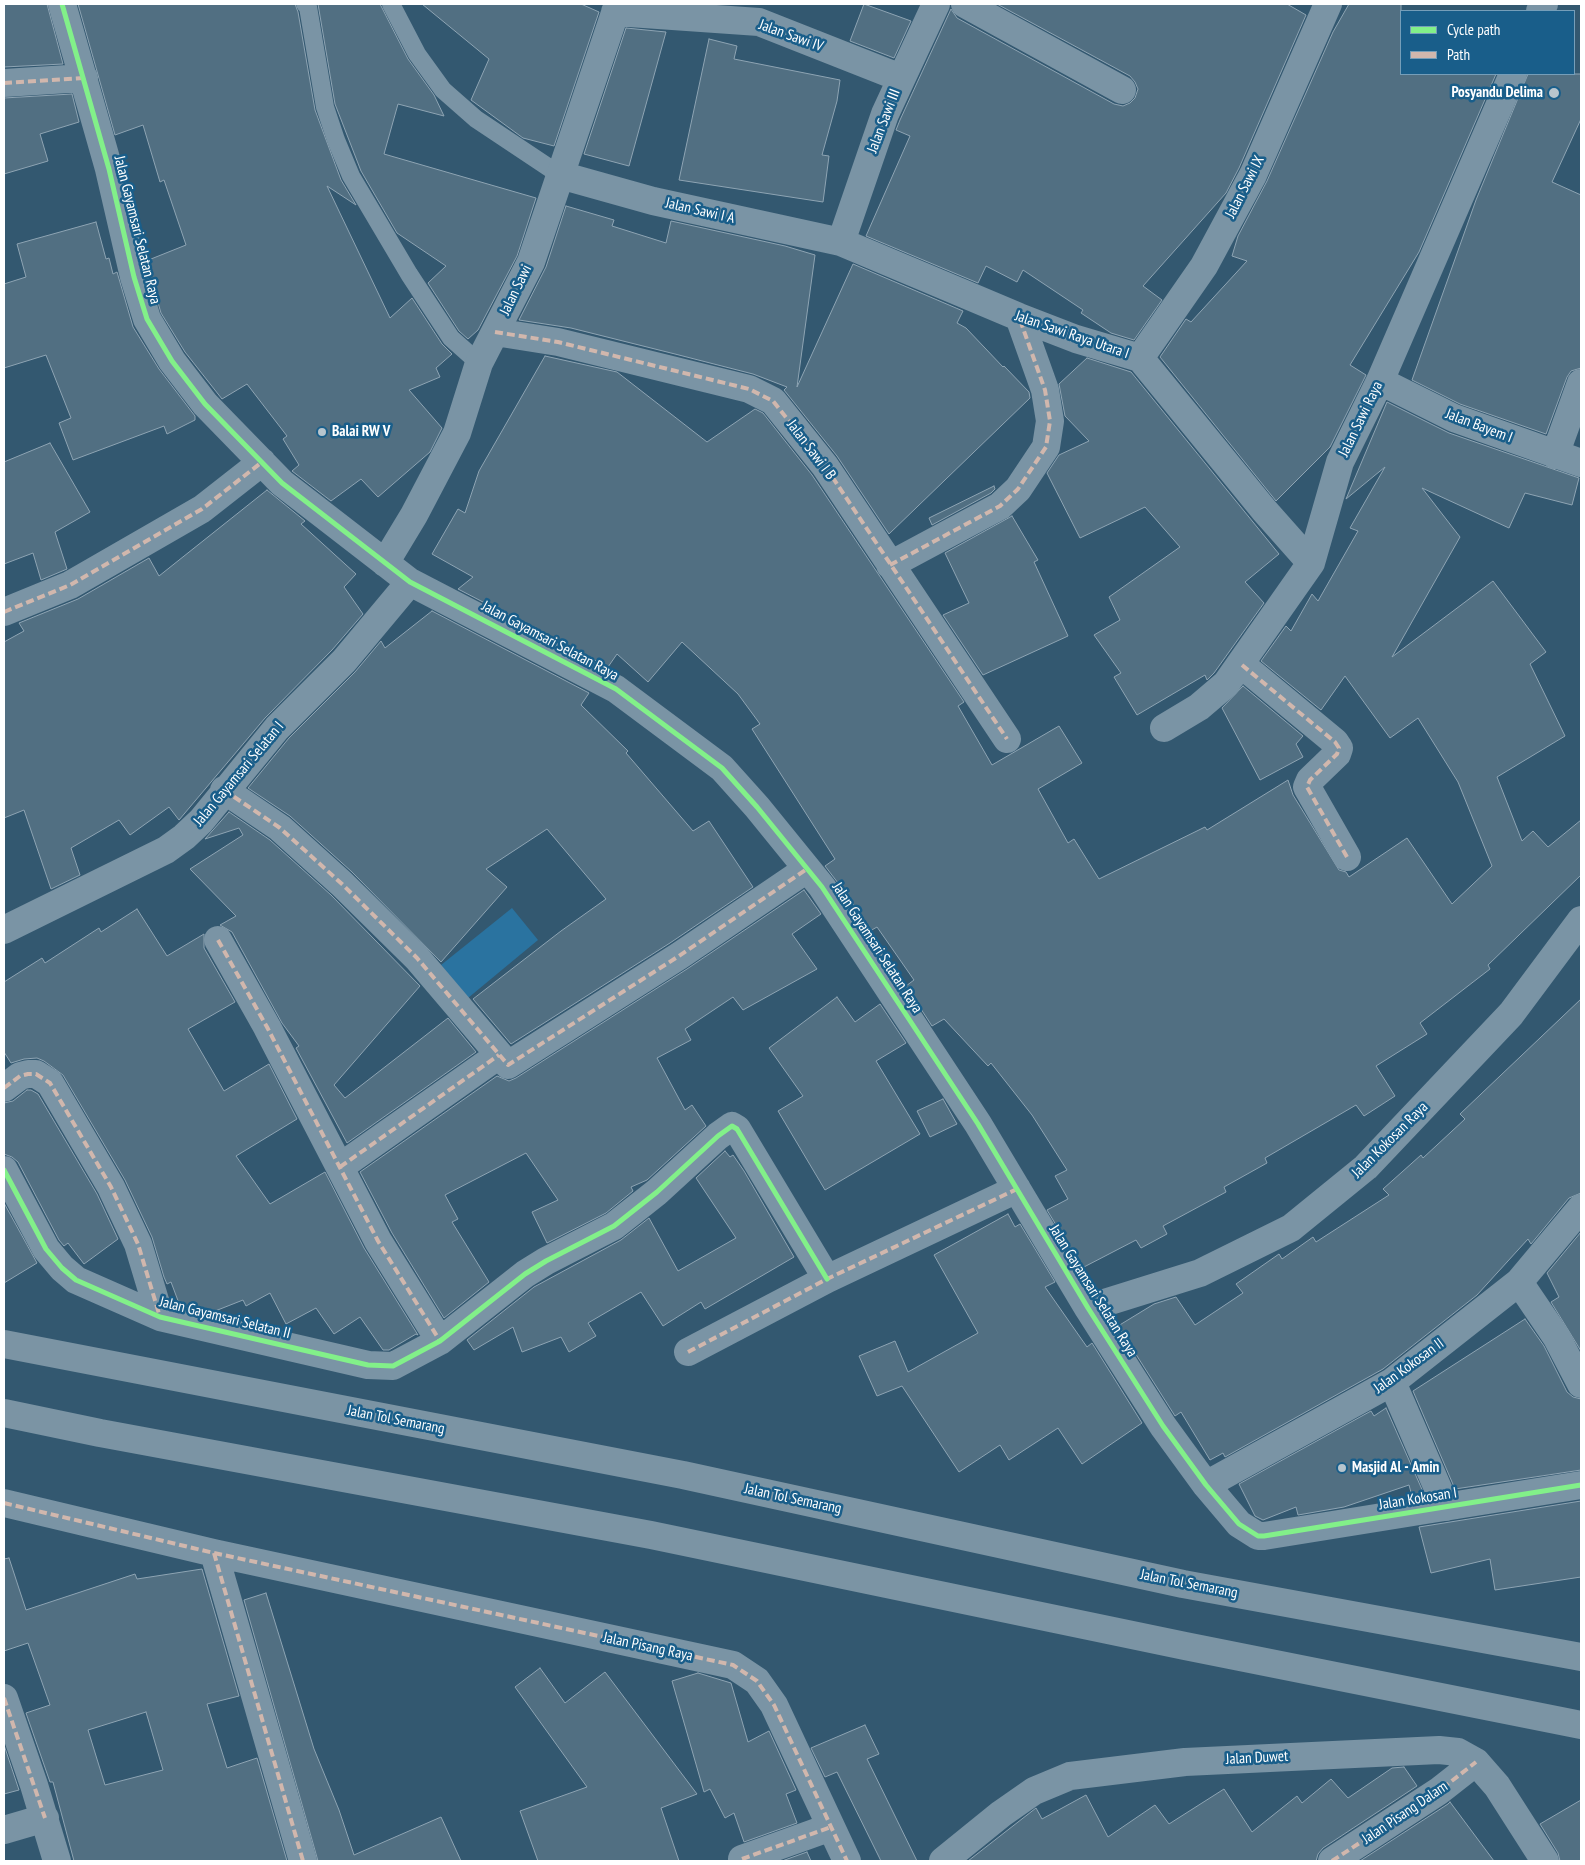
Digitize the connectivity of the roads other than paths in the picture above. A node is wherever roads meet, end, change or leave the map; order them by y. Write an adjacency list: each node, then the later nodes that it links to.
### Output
1 (62, 4): 10 (street, Jalan Gayamsari Selatan Raya)
2 (305, 4): 19 (lane)
3 (391, 4): 14 (lane)
4 (936, 4): 11 (street, Jalan Sawi III)
5 (965, 4): 13 (street)
6 (1328, 4): 18 (street, Jalan Sawi IX)
7 (617, 8): 8 (street, Jalan Sawi IV); 14 (street, Jalan Sawi)
8 (761, 13): 11 (street, Jalan Sawi IV)
9 (1513, 75): 20 (street, Jalan Sawi Raya)
10 (84, 78): 12 (street); 23 (street, Jalan Gayamsari Selatan Raya)
11 (902, 78): 15 (street, Jalan Sawi III)
12 (4, 83)
13 (1122, 90)
14 (560, 175): 15 (street, Jalan Sawi I A); 17 (street, Jalan Sawi)
15 (842, 242): 16 (street, Jalan Sawi Raya Utara I)
16 (1019, 317): 18 (street, Jalan Sawi Raya Utara I); 27 (street)
17 (496, 332): 19 (street, Jalan Sawi); 27 (street, Jalan Sawi I B)
18 (1140, 358): 25 (street, Jalan Sawi Raya Utara I)
19 (480, 363): 26 (street, Jalan Sawi)
20 (1380, 381): 22 (street, Jalan Bayem I); 25 (street, Jalan Sawi Raya)
21 (1581, 383): 22 (street)
22 (1555, 455): 24 (street, Jalan Bayem I)
23 (262, 462): 26 (street, Jalan Gayamsari Selatan Raya); 29 (street)
24 (1581, 463)
25 (1311, 562): 30 (street, Jalan Sawi Raya)
26 (385, 563): 28 (street, Jalan Gayamsari Selatan Raya)
27 (890, 565): 32 (street, Jalan Sawi I B)
28 (410, 582): 33 (street, Jalan Gayamsari Selatan I); 35 (street, Jalan Gayamsari Selatan Raya)
29 (4, 612)
30 (1242, 665): 31 (street, Jalan Sawi Raya); 34 (street)
31 (1164, 728)
32 (1008, 739)
33 (224, 790): 37 (street, Jalan Gayamsari Selatan I); 39 (street)
34 (1347, 857)
35 (807, 869): 39 (street); 43 (street, Jalan Gayamsari Selatan Raya)
36 (1581, 920): 47 (street, Jalan Kokosan Raya)
37 (4, 930)
38 (218, 940): 41 (street)
39 (499, 1055): 41 (street)
40 (4, 1088): 48 (street, Jalan Gayamsari Selatan II)
41 (340, 1167): 49 (street)
42 (4, 1170): 48 (street, Jalan Gayamsari Selatan II)
43 (1017, 1188): 45 (street); 47 (street, Jalan Gayamsari Selatan Raya)
44 (1581, 1208): 46 (street, Jalan Kokosan II)
45 (827, 1279): 49 (street, Jalan Gayamsari Selatan II); 51 (street)
46 (1519, 1282): 52 (street, Jalan Kokosan II); 53 (street)
47 (1088, 1308): 55 (street, Jalan Gayamsari Selatan Raya)
48 (160, 1317): 49 (street, Jalan Gayamsari Selatan II)
49 (440, 1341)
50 (4, 1344): 61 (highway, Jalan Tol Semarang)
51 (688, 1352)
52 (1392, 1382): 55 (street, Jalan Kokosan II); 58 (street)
53 (1581, 1384)
54 (4, 1413): 63 (highway)
55 (1206, 1485): 59 (street, Jalan Gayamsari Selatan Raya)
56 (1581, 1485): 58 (street, Jalan Kokosan I)
57 (4, 1503): 60 (street, Jalan Pisang Raya)
58 (1446, 1507): 59 (street, Jalan Kokosan I)
59 (1258, 1536)
60 (214, 1553): 66 (street, Jalan Pisang Raya); 70 (street)
61 (1581, 1657)
62 (4, 1698): 65 (street)
63 (1581, 1725)
64 (1476, 1762): 72 (street, Jalan Duwet); 73 (street, Jalan Pisang Dalam); 74 (street, Jalan Duwet)
65 (45, 1818): 67 (street); 69 (street)
66 (831, 1827): 68 (street); 71 (street, Jalan Pisang Raya)
67 (4, 1830)
68 (742, 1859)
69 (57, 1861)
70 (303, 1861)
71 (847, 1861)
72 (943, 1861)
73 (1332, 1861)
74 (1545, 1861)

